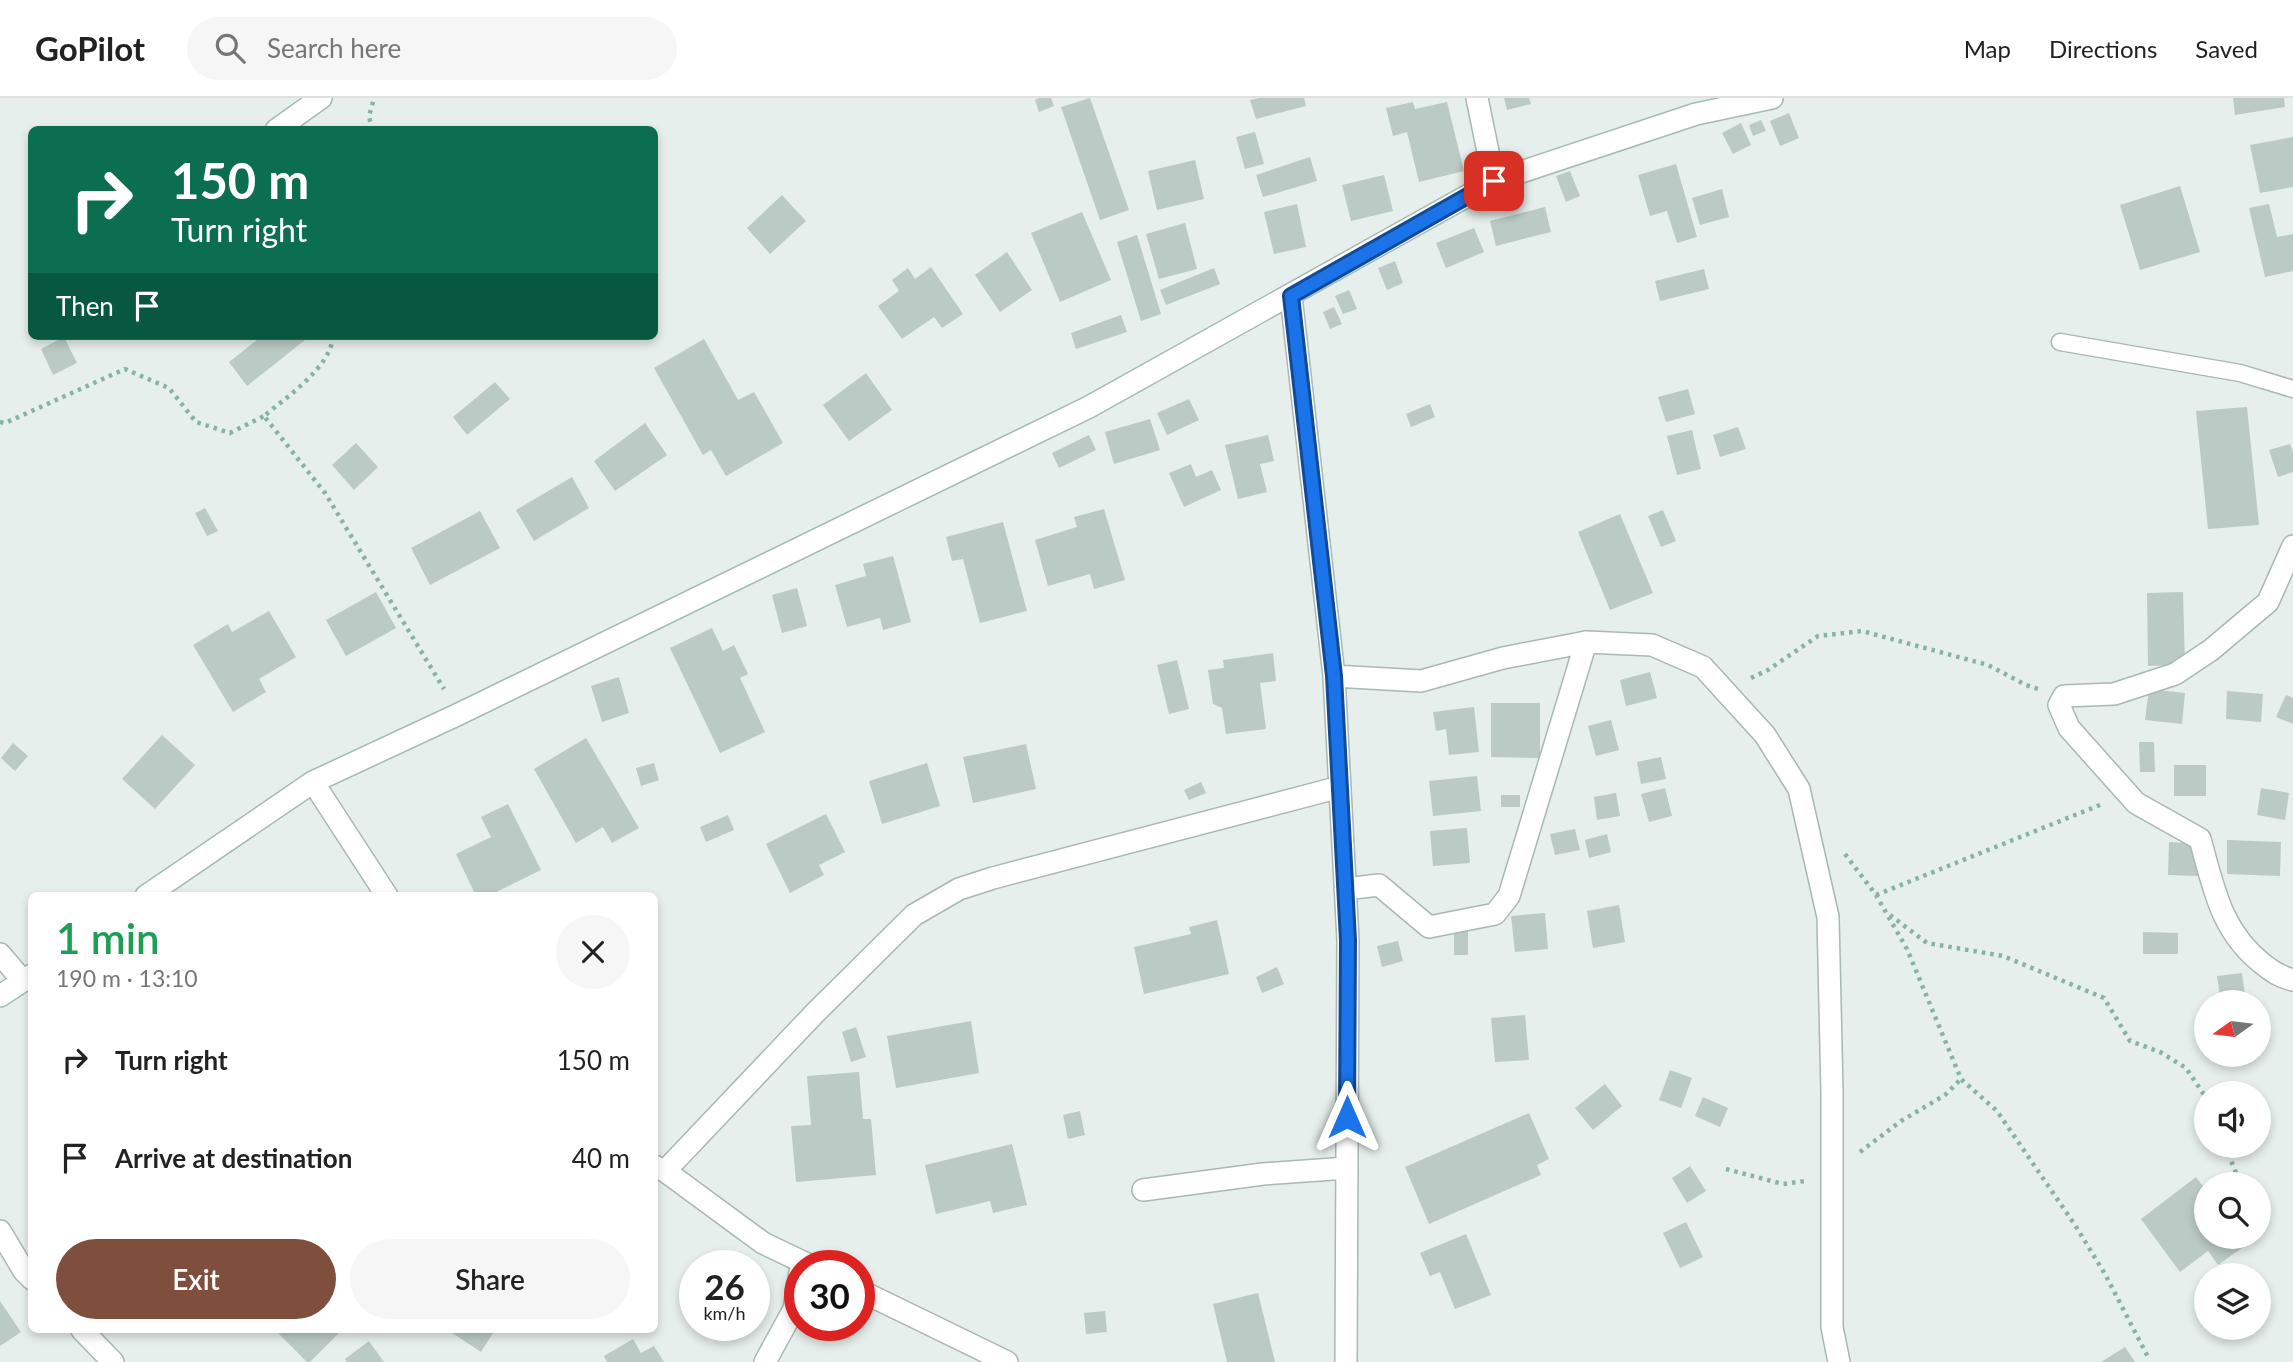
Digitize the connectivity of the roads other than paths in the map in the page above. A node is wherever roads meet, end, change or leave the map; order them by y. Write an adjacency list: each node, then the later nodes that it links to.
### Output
1 (321, 98): 4 (street)
2 (1477, 98): 5 (street)
3 (1772, 98): 5 (street)
4 (282, 126)
5 (1494, 181): 6 (street)
6 (1291, 296): 11 (street); 12 (street)
7 (2060, 342): 8 (lane)
8 (2293, 388)
9 (2293, 546): 19 (street)
10 (1586, 642): 11 (street); 14 (street); 34 (street)
11 (1334, 676): 13 (street)
12 (313, 782): 15 (street); 16 (street)
13 (1340, 787): 14 (street); 22 (street)
14 (1345, 889): 21 (street)
15 (152, 892)
16 (384, 892)
17 (0, 954): 18 (street)
18 (27, 978): 20 (street)
19 (2293, 980)
20 (0, 996)
21 (1347, 1168): 23 (street); 33 (street)
22 (660, 1169): 25 (street)
23 (1143, 1190)
24 (0, 1231): 26 (street)
25 (784, 1255)
26 (28, 1275)
27 (875, 1298): 32 (street)
28 (784, 1327): 31 (street)
29 (85, 1333): 30 (street)
30 (113, 1362)
31 (765, 1362)
32 (1007, 1362)
33 (1346, 1362)
34 (1839, 1362)

